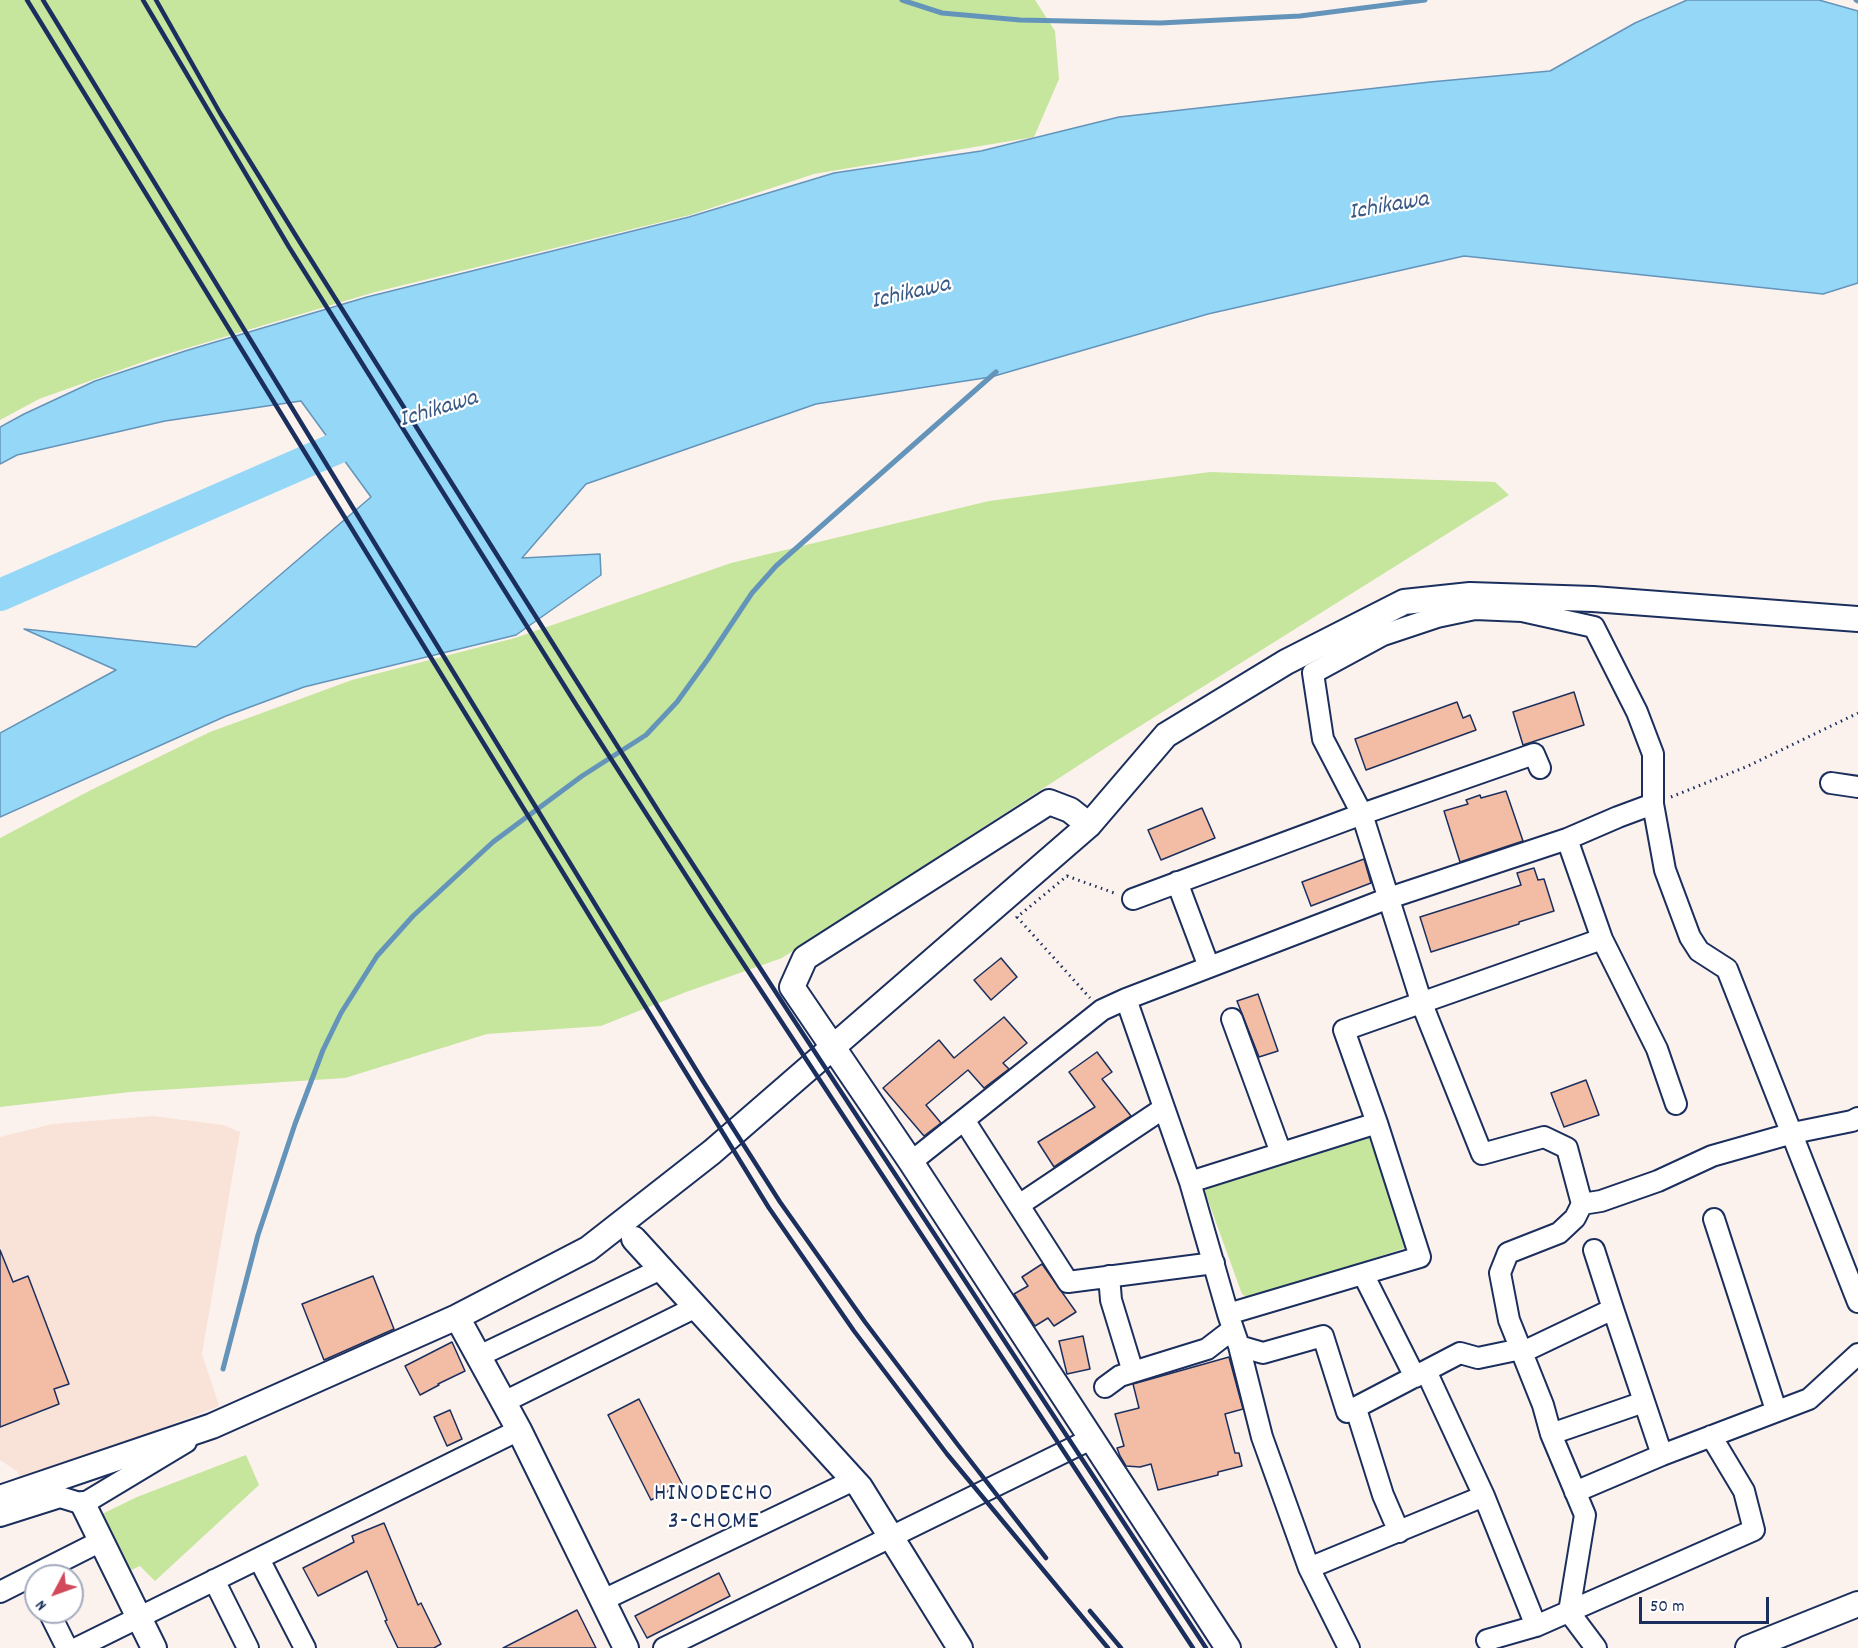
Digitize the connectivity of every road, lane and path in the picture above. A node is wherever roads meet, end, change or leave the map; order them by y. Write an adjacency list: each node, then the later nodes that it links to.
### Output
1 (1472, 602): 2 (street); 7 (street); 8 (street); 9 (street)
2 (1858, 619)
3 (1858, 712): 7 (path)
4 (1540, 768): 8 (street)
5 (1831, 783): 6 (street)
6 (1858, 787)
7 (1653, 804): 10 (street); 28 (street)
8 (1362, 814): 11 (street); 12 (street)
9 (1089, 825): 22 (street); 22 (street)
10 (1567, 839): 12 (street); 16 (street)
11 (1177, 882): 13 (street); 17 (street)
12 (1389, 898): 17 (street); 19 (street)
13 (1133, 899): 14 (path)
14 (1017, 917): 15 (path); 20 (path)
15 (1008, 924)
16 (1602, 939): 19 (street); 23 (street)
17 (1209, 967): 18 (street)
18 (1126, 999): 20 (street); 24 (street)
19 (1422, 1004): 27 (street); 32 (street)
20 (1102, 1010): 26 (street)
21 (1233, 1019): 29 (street)
22 (833, 1049): 30 (street); 44 (street)
23 (1676, 1104)
24 (1164, 1108): 31 (street); 33 (street)
25 (1858, 1118): 28 (street)
26 (964, 1120): 30 (street); 33 (street)
27 (1377, 1123): 29 (street); 39 (street)
28 (1793, 1133): 32 (street); 41 (street)
29 (1281, 1153): 31 (street)
30 (911, 1162): 60 (street)
31 (1190, 1182): 37 (street)
32 (1582, 1204): 46 (street)
33 (1019, 1205): 40 (street)
34 (1714, 1219): 55 (street)
35 (634, 1239): 38 (street)
36 (1594, 1250): 43 (street)
37 (1214, 1263): 40 (street); 45 (street)
38 (661, 1269): 42 (street); 48 (street)
39 (1363, 1274): 45 (street); 50 (street)
40 (1109, 1276): 49 (street)
41 (1858, 1302)
42 (696, 1307): 52 (street); 62 (street)
43 (1613, 1310): 46 (street); 53 (street)
44 (457, 1317): 48 (street); 56 (street)
45 (1234, 1330): 49 (street); 54 (street); 73 (street)
46 (1521, 1349): 50 (street); 58 (street)
47 (1858, 1354): 55 (street)
48 (478, 1356): 52 (street)
49 (1133, 1372): 51 (street)
50 (1421, 1374): 54 (street); 64 (street)
51 (1105, 1387)
52 (504, 1402): 57 (street)
53 (1644, 1402): 58 (street); 61 (street)
54 (1356, 1409): 68 (street)
55 (1776, 1410): 59 (street)
56 (212, 1426): 65 (street); 66 (street)
57 (519, 1431): 71 (street); 77 (street)
58 (1551, 1434): 63 (street)
59 (1711, 1436): 61 (street); 79 (street)
60 (1091, 1439): 69 (street); 92 (street)
61 (1662, 1455): 63 (street)
62 (854, 1479): 69 (street); 77 (street)
63 (1575, 1492): 79 (street)
64 (1484, 1496): 68 (street); 82 (street)
65 (0, 1498)
66 (83, 1504): 67 (street); 70 (street)
67 (0, 1516)
68 (1399, 1532): 73 (street)
69 (892, 1537): 90 (street); 91 (street)
70 (101, 1541): 72 (street); 80 (street)
71 (260, 1559): 74 (street); 88 (street)
72 (62, 1564)
73 (1310, 1568): 93 (street)
74 (214, 1580): 80 (street); 87 (street)
75 (24, 1584): 76 (street)
76 (0, 1592)
77 (603, 1600): 89 (street)
78 (1858, 1604): 95 (street)
79 (1569, 1612): 82 (street); 94 (street)
80 (139, 1618): 85 (street); 86 (street)
81 (55, 1624): 84 (street)
82 (1536, 1626): 83 (street)
83 (1487, 1640)
84 (67, 1648)
85 (77, 1648)
86 (154, 1648)
87 (248, 1648)
88 (305, 1648)
89 (626, 1648)
90 (664, 1648)
91 (960, 1648)
92 (1228, 1648)
93 (1349, 1648)
94 (1596, 1648)
95 (1748, 1648)

